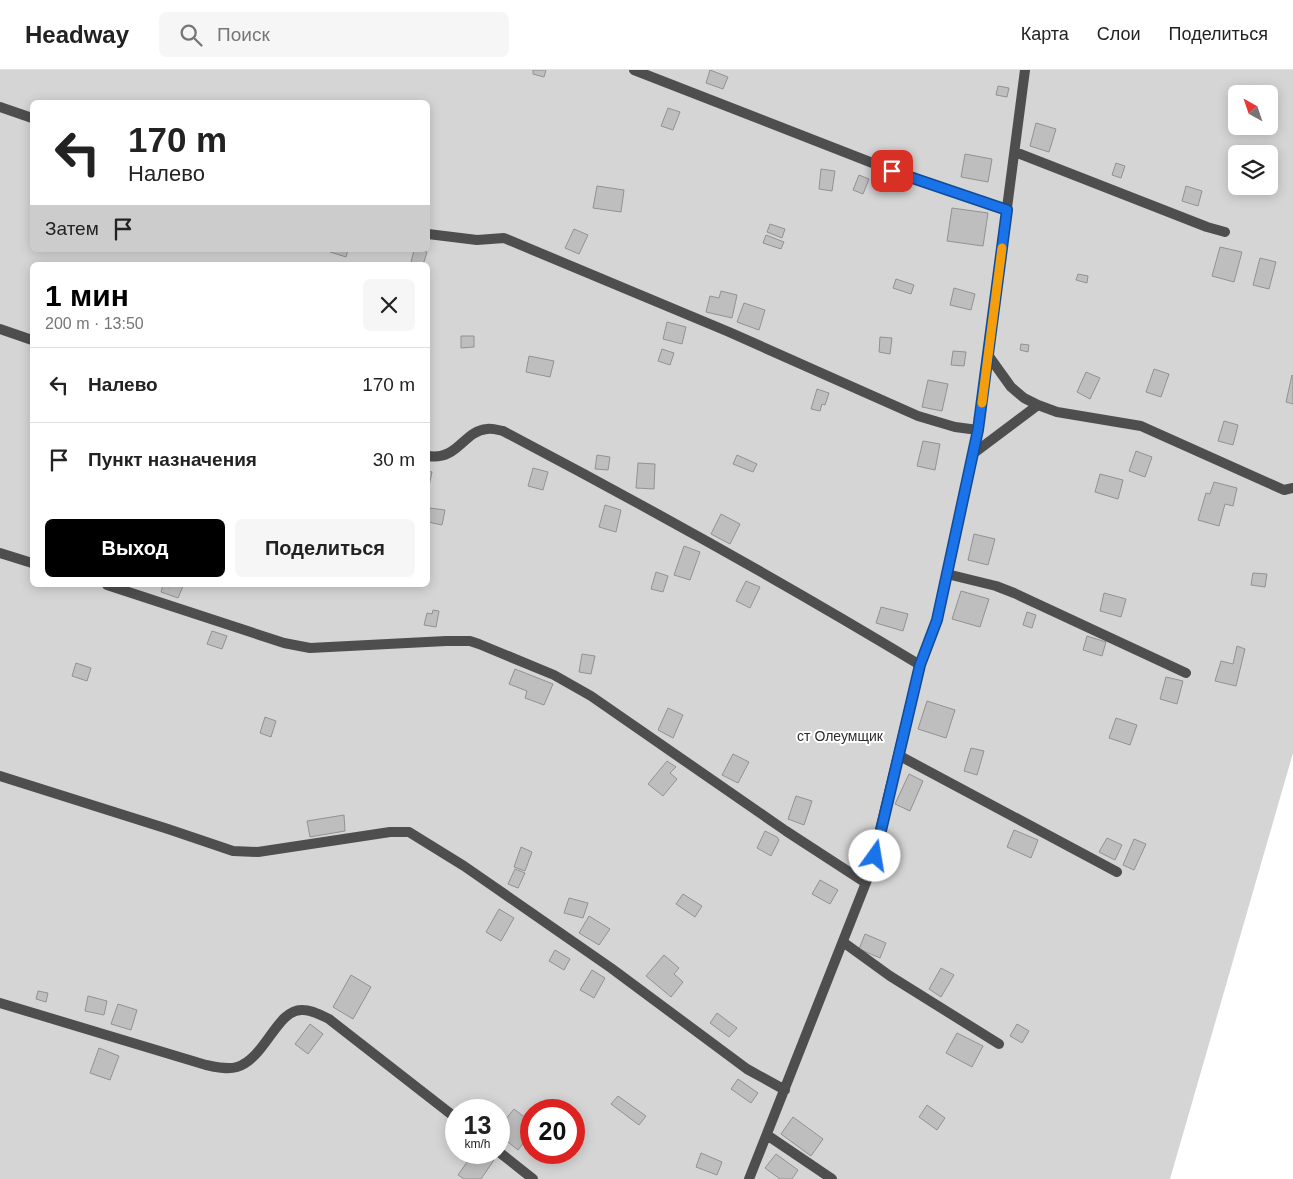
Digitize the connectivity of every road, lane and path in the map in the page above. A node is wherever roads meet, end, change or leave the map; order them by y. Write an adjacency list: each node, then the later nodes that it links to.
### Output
1 (634, 70): 6 (lane)
2 (1024, 70): 5 (lane)
3 (0, 107): 4 (lane)
4 (30, 117)
5 (1015, 152): 6 (lane); 7 (lane)
6 (1007, 210): 11 (lane)
7 (1225, 232)
8 (430, 234): 13 (lane)
9 (0, 329): 10 (lane)
10 (30, 339)
11 (988, 355): 12 (lane); 13 (lane)
12 (1038, 405): 14 (lane); 16 (lane)
13 (978, 430): 14 (lane)
14 (974, 453): 19 (lane)
15 (430, 456): 21 (lane)
16 (1293, 488)
17 (0, 553): 18 (lane)
18 (30, 562)
19 (947, 574): 21 (lane); 22 (lane)
20 (113, 587): 26 (lane)
21 (920, 665): 23 (lane)
22 (1186, 673)
23 (898, 756): 25 (lane); 26 (lane)
24 (0, 776): 30 (lane)
25 (1117, 872)
26 (866, 883): 27 (lane)
27 (843, 942): 29 (lane); 30 (lane)
28 (0, 1003): 31 (lane)
29 (999, 1044)
30 (785, 1090): 32 (lane)
31 (445, 1109)
32 (767, 1135): 35 (lane); 36 (lane)
33 (510, 1161): 34 (lane)
34 (533, 1179)
35 (749, 1179)
36 (832, 1179)

